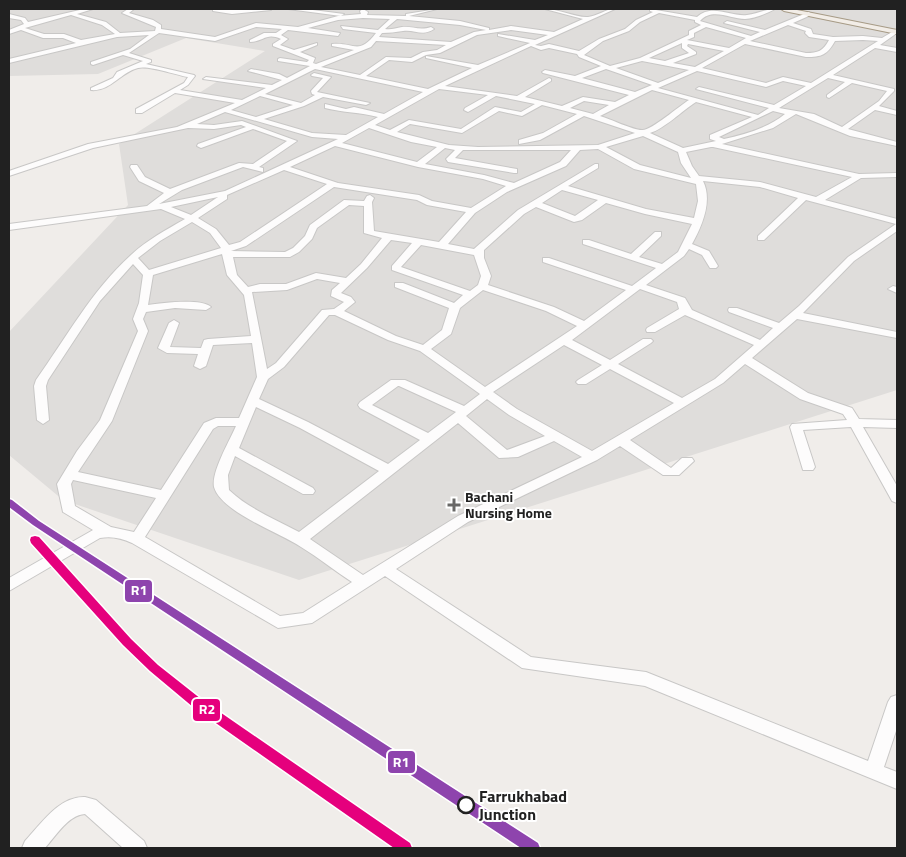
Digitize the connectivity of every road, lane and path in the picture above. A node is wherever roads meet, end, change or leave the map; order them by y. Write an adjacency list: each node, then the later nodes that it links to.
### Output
1 (62, 9): 34 (street)
2 (90, 9): 25 (street)
3 (131, 9): 48 (street)
4 (232, 9): 20 (street)
5 (269, 9): 20 (street); 38 (street)
6 (291, 9): 26 (street)
7 (384, 9): 29 (street)
8 (399, 9): 30 (street)
9 (434, 9): 21 (street)
10 (548, 9): 32 (street)
11 (612, 9): 32 (street)
12 (646, 9): 22 (street)
13 (668, 9): 22 (street)
14 (699, 9): 23 (street)
15 (748, 9): 19 (street)
16 (784, 9): 24 (main road)
17 (817, 9): 24 (street)
18 (215, 10): 20 (street)
19 (768, 10): 23 (street)
20 (222, 11)
21 (420, 11): 30 (street)
22 (660, 11): 33 (street); 57 (street)
23 (712, 12): 33 (street)
24 (803, 12): 36 (street); 51 (main road)
25 (69, 14): 34 (street); 54 (street)
26 (344, 14): 28 (street); 31 (street)
27 (9, 16): 34 (street)
28 (363, 16): 29 (street); 31 (street)
29 (377, 17): 30 (street)
30 (394, 17): 45 (street); 46 (street)
31 (338, 18): 39 (street)
32 (589, 19): 37 (street)
33 (698, 19): 40 (street)
34 (25, 21): 42 (street)
35 (725, 23): 50 (street)
36 (789, 23): 50 (street); 59 (street)
37 (576, 24): 49 (street); 53 (street)
38 (256, 25): 43 (street); 48 (street)
39 (298, 25): 43 (street); 52 (street)
40 (705, 25): 61 (street); 64 (street)
41 (343, 27): 46 (street)
42 (20, 28): 47 (street); 65 (street)
43 (287, 28): 55 (street)
44 (431, 29): 46 (street)
45 (494, 30): 49 (street); 66 (street)
46 (380, 31): 58 (street)
47 (9, 32)
48 (157, 32): 54 (street); 76 (street)
49 (536, 32): 53 (street)
50 (766, 32): 61 (street)
51 (897, 32): 62 (street)
52 (338, 34)
53 (555, 34): 68 (street)
54 (120, 35): 65 (street)
55 (277, 35): 63 (street); 75 (street)
56 (500, 35): 68 (street)
57 (611, 36): 60 (street); 77 (street)
58 (376, 39): 66 (street); 71 (street)
59 (833, 39): 61 (street); 62 (street)
60 (627, 40)
61 (749, 40): 72 (street)
62 (884, 40): 70 (street)
63 (252, 41)
64 (683, 41): 72 (street); 79 (street); 83 (street)
65 (82, 42): 81 (street)
66 (454, 43): 78 (street)
67 (315, 44): 75 (street)
68 (533, 44): 77 (street); 86 (street)
69 (334, 45): 71 (street)
70 (875, 46): 74 (street); 93 (street)
71 (363, 49): 85 (street)
72 (733, 49): 73 (street); 88 (street)
73 (744, 50)
74 (897, 50)
75 (295, 52): 85 (street)
76 (123, 53): 82 (street); 84 (street)
77 (580, 53): 87 (street)
78 (420, 56): 86 (street); 92 (street)
79 (642, 58): 83 (street); 87 (street)
80 (280, 60): 85 (street)
81 (9, 61)
82 (93, 63)
83 (665, 63): 88 (street)
84 (140, 65): 106 (street); 108 (street)
85 (314, 66): 91 (street); 92 (street)
86 (478, 67): 104 (street)
87 (607, 68): 94 (street); 105 (street)
88 (695, 69): 100 (street); 105 (street)
89 (252, 71): 96 (street)
90 (545, 72): 94 (street)
91 (302, 73): 96 (street); 113 (street)
92 (362, 76): 109 (street)
93 (826, 76): 98 (street); 101 (street)
94 (576, 78): 115 (street)
95 (206, 79): 99 (street)
96 (288, 80): 103 (street)
97 (549, 80): 119 (street)
98 (851, 81): 117 (street); 127 (street)
99 (230, 82): 102 (street); 103 (street)
100 (766, 85): 101 (street); 118 (street)
101 (810, 85): 129 (street)
102 (222, 86)
103 (273, 87): 112 (street)
104 (439, 87): 109 (street); 114 (street)
105 (656, 87): 115 (street); 120 (street)
106 (94, 89)
107 (699, 89): 118 (street)
108 (172, 91): 116 (street); 133 (street)
109 (429, 91): 137 (street)
110 (214, 92): 116 (street)
111 (352, 93): 122 (street)
112 (259, 94): 121 (street); 125 (street)
113 (321, 94): 122 (street); 125 (street)
114 (493, 95): 119 (street); 132 (street)
115 (638, 95): 124 (street)
116 (206, 96): 121 (street)
117 (829, 96)
118 (730, 97): 129 (street)
119 (517, 99): 123 (street)
120 (694, 100): 139 (street); 146 (street)
121 (243, 102): 131 (street)
122 (366, 103): 130 (street)
123 (541, 103): 128 (street); 145 (street)
124 (615, 104): 128 (street); 138 (street)
125 (302, 105): 140 (street)
126 (328, 106): 130 (street)
127 (873, 107): 136 (street); 144 (street)
128 (563, 108): 134 (street)
129 (773, 108): 135 (street); 139 (street)
130 (354, 109): 137 (street)
131 (225, 110): 140 (street); 142 (street)
132 (468, 110)
133 (139, 111)
134 (584, 113): 138 (street); 148 (street)
135 (791, 113): 144 (street); 149 (street)
136 (897, 113)
137 (384, 116): 141 (street)
138 (595, 116): 146 (street)
139 (759, 117): 149 (street)
140 (256, 120): 147 (street)
141 (368, 125): 145 (street); 147 (street)
142 (186, 126): 143 (street); 167 (street)
143 (252, 127): 153 (street); 163 (street)
144 (844, 129): 151 (street)
145 (392, 132): 154 (street)
146 (644, 134): 155 (street); 158 (street)
147 (348, 137): 150 (street)
148 (509, 142)
149 (724, 142): 152 (street)
150 (333, 143): 160 (street); 164 (street)
151 (897, 144)
152 (713, 145): 158 (street); 169 (street)
153 (201, 146)
154 (443, 146): 156 (street); 160 (street)
155 (599, 147): 157 (street); 171 (street)
156 (461, 148): 157 (street); 159 (street)
157 (578, 148): 173 (street)
158 (682, 151): 171 (street)
159 (455, 162): 165 (street); 166 (street)
160 (418, 165): 165 (street)
161 (595, 166): 174 (street)
162 (134, 167): 175 (street)
163 (253, 167): 168 (street); 175 (street)
164 (283, 167): 168 (street); 172 (street)
165 (446, 170): 173 (street)
166 (514, 171)
167 (9, 174)
168 (269, 174): 177 (street)
169 (860, 176): 170 (street); 180 (street)
170 (897, 176)
171 (697, 180): 178 (street); 186 (street)
172 (333, 184): 176 (street); 197 (street)
173 (516, 186): 184 (street)
174 (561, 187): 179 (street); 181 (street)
175 (169, 192): 183 (street)
176 (374, 192): 182 (street); 184 (street)
177 (228, 193): 183 (street); 185 (street)
178 (806, 196): 180 (street); 192 (street)
179 (604, 200): 181 (street); 186 (street)
180 (818, 200): 187 (street)
181 (534, 203): 198 (street)
182 (368, 204): 191 (street); 197 (street)
183 (156, 207): 185 (street); 189 (street)
184 (472, 211): 196 (street)
185 (191, 218): 197 (street); 200 (street)
186 (698, 222): 195 (street)
187 (897, 222)
188 (897, 227): 218 (street)
189 (9, 228)
190 (658, 234): 199 (street)
191 (388, 237): 193 (street); 205 (street)
192 (761, 238)
193 (419, 241): 196 (street); 211 (street)
194 (586, 242): 199 (street)
195 (688, 245): 202 (street); 203 (street)
196 (442, 246): 198 (street)
197 (226, 252): 204 (street); 209 (street)
198 (478, 253): 207 (street)
199 (633, 257): 203 (street)
200 (133, 258): 204 (street); 238 (street)
201 (546, 260): 208 (street)
202 (713, 266)
203 (664, 268): 208 (street)
204 (147, 274): 214 (street)
205 (348, 281): 209 (street); 210 (street)
206 (399, 285): 213 (street)
207 (482, 286): 211 (street); 220 (street)
208 (637, 288): 215 (street); 220 (street)
209 (247, 290): 223 (street)
210 (334, 294): 217 (street); 217 (street)
211 (472, 295): 213 (street)
212 (206, 306): 214 (street)
213 (455, 307): 226 (street)
214 (142, 309): 249 (street)
215 (685, 310): 225 (street); 229 (street)
216 (733, 310): 221 (street)
217 (332, 311): 226 (street); 231 (street)
218 (795, 315): 221 (street); 222 (street)
219 (174, 323): 227 (street)
220 (585, 326): 224 (street)
221 (780, 327): 225 (street)
222 (897, 335)
223 (256, 339): 227 (street); 231 (street)
224 (564, 340): 229 (street); 233 (street)
225 (760, 344): 228 (street)
226 (424, 349): 233 (street)
227 (204, 351): 230 (street)
228 (744, 358): 235 (street); 240 (street)
229 (610, 364): 232 (street); 235 (street)
230 (200, 366)
231 (263, 377): 234 (street)
232 (582, 382)
233 (486, 393): 236 (street); 241 (street)
234 (253, 401): 239 (street); 248 (street)
235 (683, 402): 243 (street)
236 (462, 413): 241 (street); 242 (street); 242 (street)
237 (896, 418): 240 (street)
238 (43, 420)
239 (244, 422): 244 (street); 251 (street)
240 (855, 423): 247 (street); 252 (street)
241 (555, 436): 245 (street)
242 (429, 438): 248 (street)
243 (621, 440): 245 (street); 246 (street)
244 (232, 449): 250 (street); 255 (street)
245 (592, 457): 256 (street)
246 (687, 461)
247 (808, 467)
248 (388, 470): 255 (street)
249 (68, 475): 251 (street); 253 (street)
250 (308, 491)
251 (164, 496): 254 (street)
252 (897, 498)
253 (107, 531): 254 (street); 258 (street)
254 (137, 539): 257 (street)
255 (300, 539): 257 (street)
256 (384, 568): 257 (street); 260 (street)
257 (363, 582)
258 (9, 585)
259 (897, 702): 260 (street)
260 (874, 771): 261 (street)
261 (897, 781)
262 (32, 848): 263 (street)
263 (137, 848)

